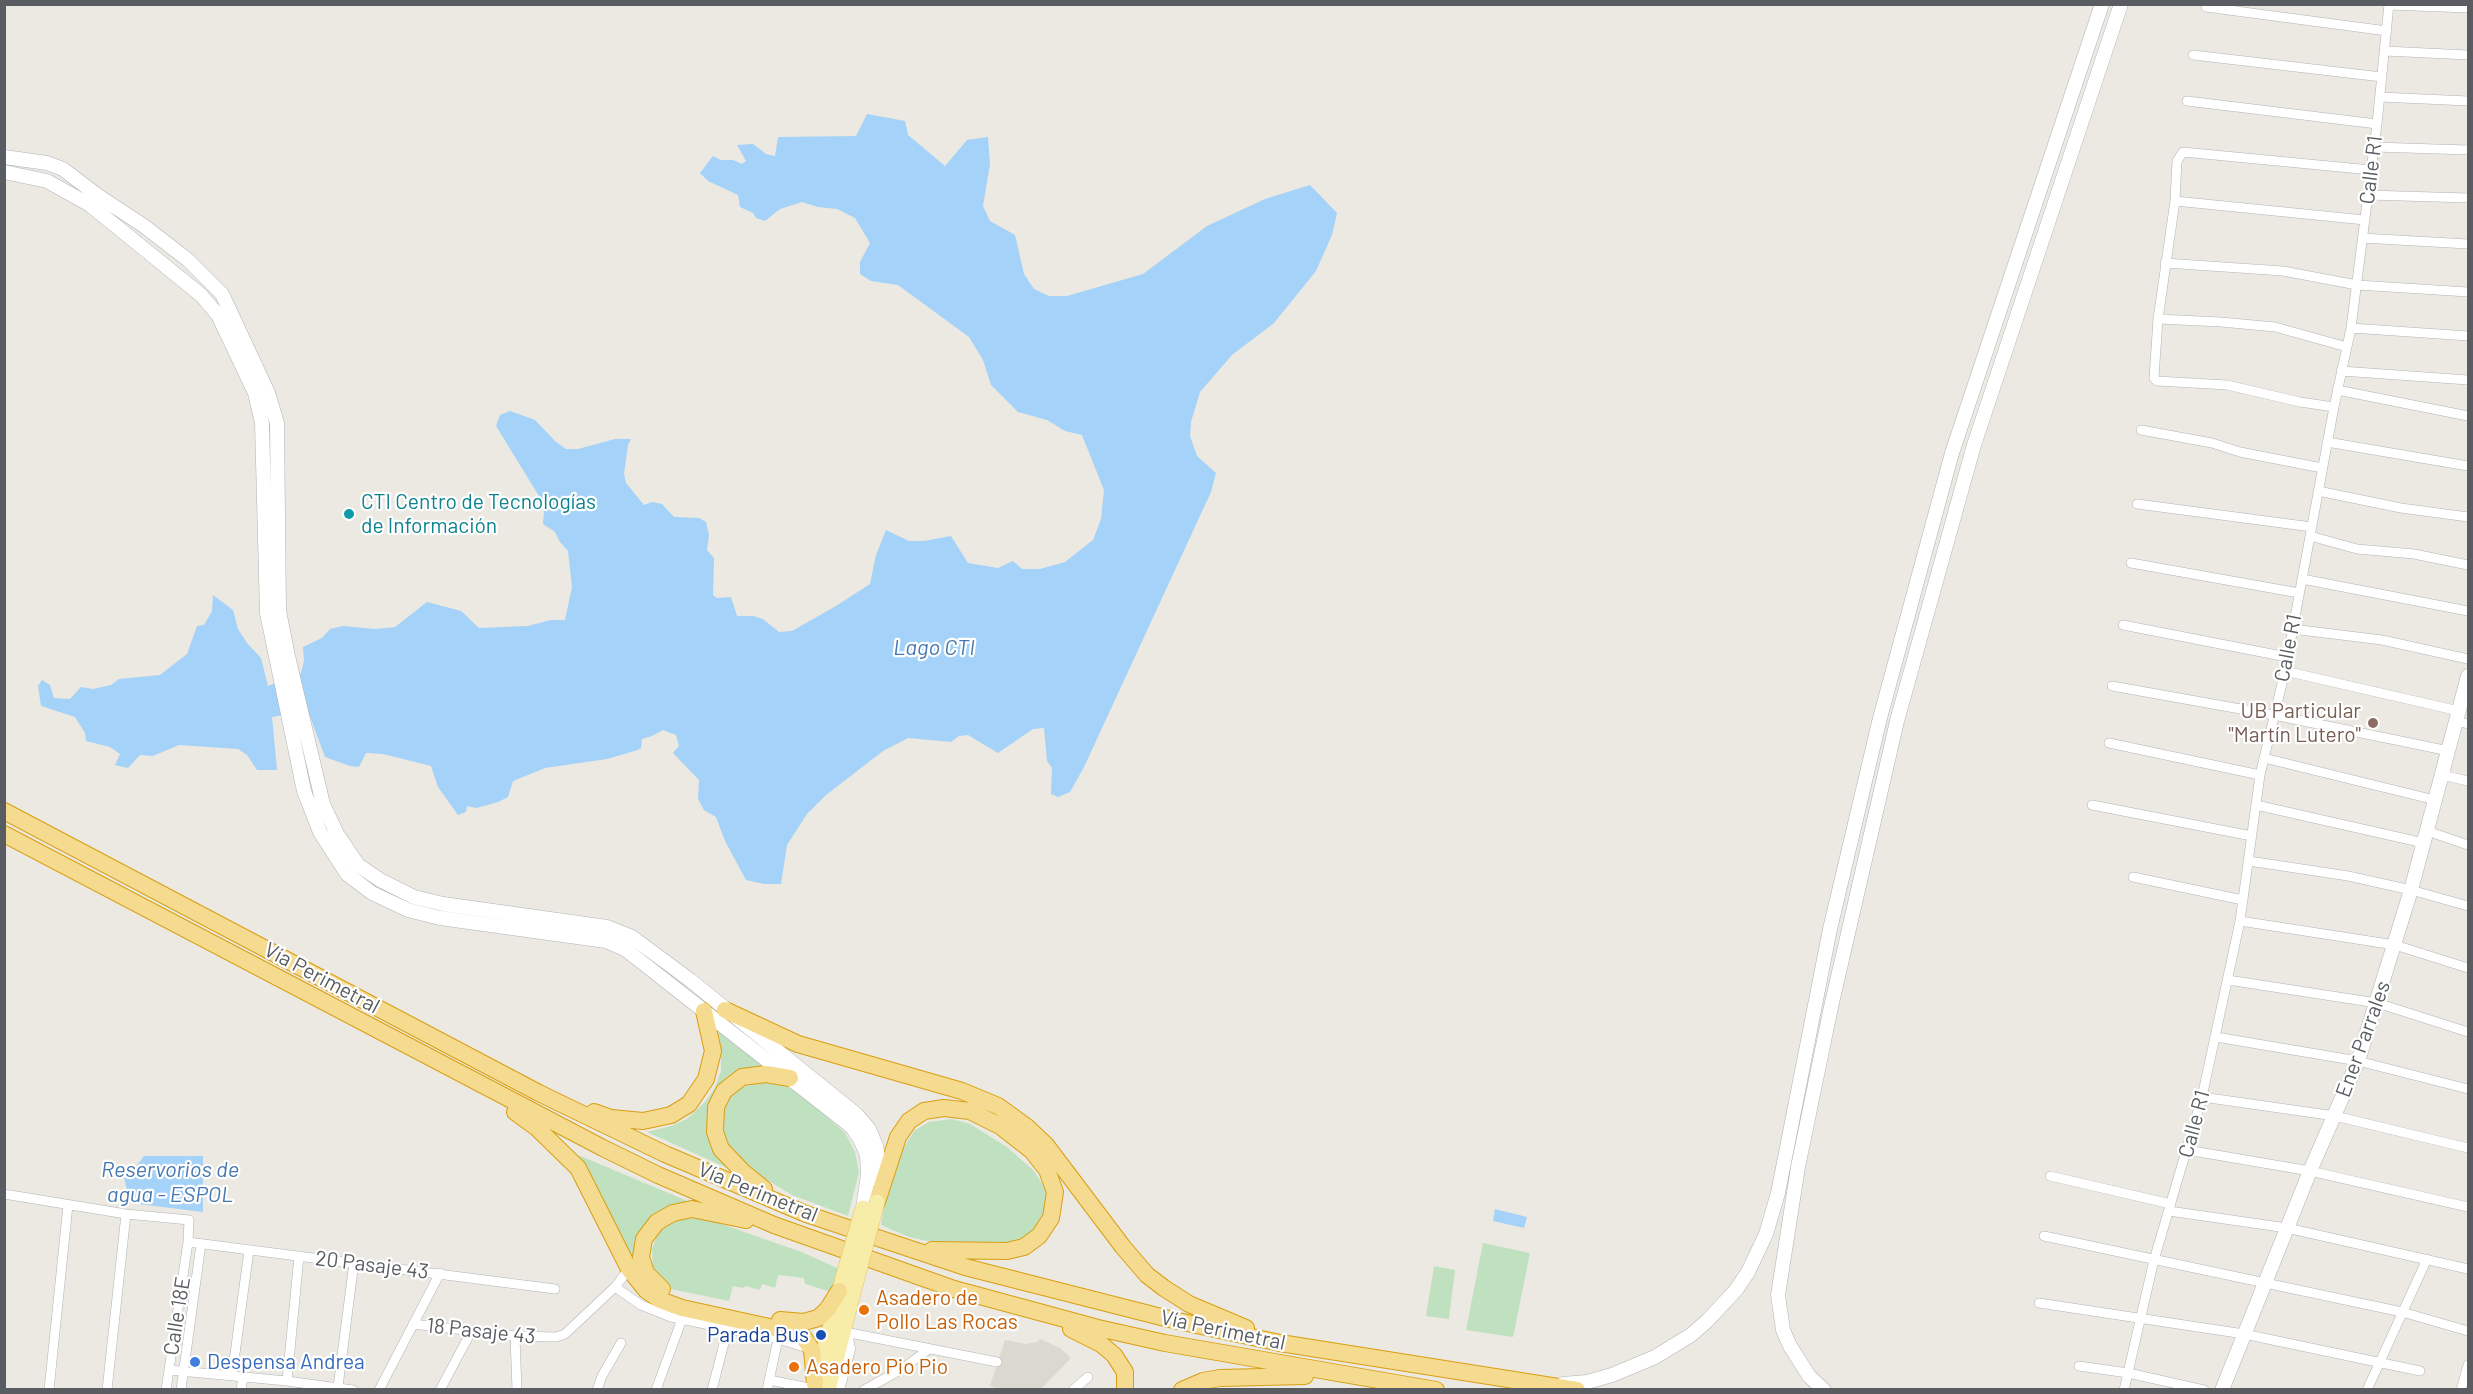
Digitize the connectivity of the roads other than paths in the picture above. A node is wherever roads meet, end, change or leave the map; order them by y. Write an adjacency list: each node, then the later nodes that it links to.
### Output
1 (2102, 4): 88 (street)
2 (2121, 4): 89 (street)
3 (2389, 5): 5 (street); 6 (street, Calle R1)
4 (2206, 7): 6 (street)
5 (2469, 8)
6 (2387, 31): 7 (street, Calle R1)
7 (2385, 51): 8 (street); 10 (street, Calle R1)
8 (2469, 55)
9 (2193, 56): 10 (street)
10 (2382, 77): 11 (street, Calle R1)
11 (2380, 97): 13 (street); 14 (street, Calle R1)
12 (2187, 101): 14 (street)
13 (2469, 101)
14 (2377, 124): 15 (street, Calle R1)
15 (2374, 147): 16 (street); 18 (street, Calle R1)
16 (2469, 150)
17 (4, 157): 79 (street)
18 (2372, 170): 20 (street, Calle R1); 22 (street)
19 (4, 172): 81 (street)
20 (2368, 195): 21 (street); 23 (street, Calle R1)
21 (2469, 198)
22 (2175, 201): 23 (street); 26 (street)
23 (2365, 220): 24 (street, Calle R1)
24 (2362, 238): 25 (street); 27 (street, Calle R1)
25 (2469, 244)
26 (2165, 263): 27 (street); 29 (street)
27 (2357, 285): 28 (street); 30 (street, Calle R1)
28 (2469, 292)
29 (2158, 319): 32 (street); 36 (street)
30 (2351, 328): 31 (street); 32 (street, Calle R1)
31 (2469, 336)
32 (2347, 347): 33 (street, Calle R1)
33 (2341, 371): 34 (street); 35 (street, Calle R1)
34 (2469, 380)
35 (2337, 390): 36 (street, Calle R1); 37 (street)
36 (2334, 407): 39 (street, Calle R1)
37 (2469, 416)
38 (2141, 430): 41 (street)
39 (2327, 442): 40 (street); 41 (street, Calle R1)
40 (2469, 466)
41 (2322, 468): 42 (street, Calle R1)
42 (2318, 491): 44 (street); 45 (street, Calle R1)
43 (2137, 504): 45 (street)
44 (2469, 517)
45 (2311, 531): 47 (street); 48 (street, Calle R1)
46 (2131, 563): 49 (street)
47 (2469, 565)
48 (2302, 579): 49 (street, Calle R1); 50 (street)
49 (2299, 592): 52 (street, Calle R1)
50 (2469, 611)
51 (2122, 625): 53 (street)
52 (2292, 629): 53 (street, Calle R1); 54 (street)
53 (2287, 657): 55 (street, Calle R1)
54 (2469, 659)
55 (2285, 670): 58 (street, Calle R1); 59 (street)
56 (2469, 676): 59 (street, Ener Parrales)
57 (2112, 686): 58 (street)
58 (2274, 716): 61 (street); 62 (street, Calle R1)
59 (2461, 718): 61 (street, Ener Parrales)
60 (2109, 743): 63 (street)
61 (2449, 751): 64 (street, Ener Parrales)
62 (2264, 758): 63 (street, Calle R1); 66 (street)
63 (2260, 775): 68 (street, Calle R1)
64 (2442, 775): 65 (street); 66 (street, Ener Parrales)
65 (2469, 781)
66 (2435, 800): 72 (street, Ener Parrales)
67 (2092, 805): 71 (street)
68 (2256, 805): 71 (street, Calle R1); 72 (street)
69 (4, 811): 97 (highway, Vía Perimetral)
70 (4, 834): 94 (highway, Vía Perimetral)
71 (2252, 836): 74 (street, Calle R1)
72 (2426, 837): 73 (street); 76 (street, Ener Parrales)
73 (2469, 845)
74 (2248, 861): 76 (street); 77 (street, Calle R1)
75 (2133, 877): 77 (street)
76 (2411, 890): 78 (street); 82 (street, Ener Parrales)
77 (2243, 900): 80 (street, Calle R1)
78 (2469, 906)
79 (486, 909): 81 (street); 83 (street)
80 (2240, 921): 82 (street); 85 (street, Calle R1)
81 (484, 925): 83 (street)
82 (2396, 945): 84 (street); 87 (street, Ener Parrales)
83 (651, 960): 86 (street)
84 (2469, 968)
85 (2228, 980): 87 (street); 92 (street, Calle R1)
86 (693, 994): 90 (street); 95 (street); 97 (highway)
87 (2377, 1003): 91 (street); 93 (street, Ener Parrales)
88 (1815, 1004): 89 (street); 160 (street)
89 (1831, 1007): 183 (street)
90 (725, 1010): 106 (street); 144 (highway)
91 (2469, 1032)
92 (2216, 1037): 93 (street); 98 (street, Calle R1)
93 (2358, 1061): 96 (street); 99 (street, Ener Parrales)
94 (447, 1068): 111 (highway, Vía Perimetral); 122 (highway)
95 (790, 1078): 106 (street); 110 (highway)
96 (2469, 1089)
97 (538, 1094): 110 (highway, Vía Perimetral)
98 (2202, 1097): 99 (street); 101 (street, Calle R1)
99 (2335, 1116): 100 (street); 102 (street, Ener Parrales)
100 (2469, 1148)
101 (2187, 1150): 102 (street); 107 (street, Calle R1)
102 (2310, 1171): 108 (street); 112 (street, Ener Parrales)
103 (2050, 1176): 107 (street)
104 (7, 1194): 105 (street)
105 (69, 1205): 109 (street); 164 (street)
106 (870, 1205): 117 (highway); 125 (main road, bridge)
107 (2170, 1208): 112 (street); 120 (street, Calle R1)
108 (2469, 1208)
109 (126, 1214): 114 (street); 165 (street)
110 (806, 1214): 117 (highway, Vía Perimetral)
111 (774, 1225): 129 (highway); 131 (highway, Vía Perimetral)
112 (2287, 1228): 119 (street); 126 (street, Ener Parrales)
113 (2044, 1236): 120 (street)
114 (188, 1242): 115 (street, 20 Pasaje 43); 151 (street, Calle 18E)
115 (201, 1244): 116 (street, 20 Pasaje 43); 152 (street, Calle 18E)
116 (249, 1250): 118 (street, 20 Pasaje 43); 156 (street)
117 (914, 1250): 144 (highway, Vía Perimetral)
118 (299, 1256): 121 (street, 20 Pasaje 43); 159 (street)
119 (2427, 1259): 123 (street); 132 (street)
120 (2154, 1260): 126 (street); 133 (street, Calle R1)
121 (354, 1262): 124 (street, 20 Pasaje 43); 162 (street)
122 (628, 1269): 127 (street, 18 Pasaje 43); 145 (highway)
123 (2469, 1269)
124 (440, 1273): 128 (street, 20 Pasaje 43); 135 (street)
125 (850, 1276): 129 (main road); 138 (main road)
126 (2264, 1284): 132 (street); 140 (street, Ener Parrales)
127 (615, 1287): 134 (street); 141 (street, 18 Pasaje 43)
128 (555, 1288)
129 (839, 1291): 163 (main road)
130 (2038, 1303): 133 (street)
131 (1029, 1311): 155 (highway, Vía Perimetral); 179 (highway)
132 (2402, 1312): 139 (street); 148 (street)
133 (2139, 1318): 140 (street); 154 (street, Calle R1)
134 (682, 1319): 136 (street); 174 (street)
135 (413, 1324): 137 (street, 18 Pasaje 43); 170 (street)
136 (728, 1328): 142 (street); 175 (street)
137 (472, 1330): 141 (street, 18 Pasaje 43); 171 (street)
138 (844, 1330): 146 (street); 163 (main road); 176 (street)
139 (2469, 1331)
140 (2244, 1334): 148 (street); 186 (street, Ener Parrales)
141 (515, 1336): 172 (street)
142 (778, 1339): 145 (street); 161 (street)
143 (621, 1343): 173 (street)
144 (1280, 1343): 160 (highway, Vía Perimetral)
145 (811, 1349): 163 (highway)
146 (929, 1349): 147 (street); 177 (street)
147 (997, 1362)
148 (2380, 1363): 153 (street); 187 (street)
149 (2469, 1365): 188 (street)
150 (2079, 1366): 154 (street)
151 (169, 1370): 152 (street); 166 (street, Calle 18E)
152 (184, 1371): 156 (street); 167 (street, Calle 18E)
153 (2420, 1371)
154 (2128, 1373): 184 (street, Calle R1); 185 (street)
155 (1341, 1375): 180 (highway); 181 (highway, Vía Perimetral)
156 (232, 1376): 157 (street)
157 (243, 1377): 159 (street); 168 (street)
158 (1088, 1377): 178 (street)
159 (287, 1380): 162 (street)
160 (1535, 1383): 182 (highway, Vía Perimetral)
161 (768, 1385): 163 (street)
162 (338, 1387): 169 (street)
163 (818, 1388)
164 (49, 1389)
165 (107, 1389)
166 (166, 1389)
167 (181, 1389)
168 (241, 1389)
169 (353, 1389)
170 (379, 1389)
171 (440, 1389)
172 (517, 1389)
173 (597, 1389)
174 (656, 1389)
175 (712, 1389)
176 (837, 1389)
177 (864, 1389)
178 (1073, 1389)
179 (1125, 1389)
180 (1182, 1389)
181 (1436, 1389)
182 (1577, 1389)
183 (1824, 1389)
184 (2124, 1389)
185 (2204, 1389)
186 (2222, 1389)
187 (2367, 1389)
188 (2461, 1389)

